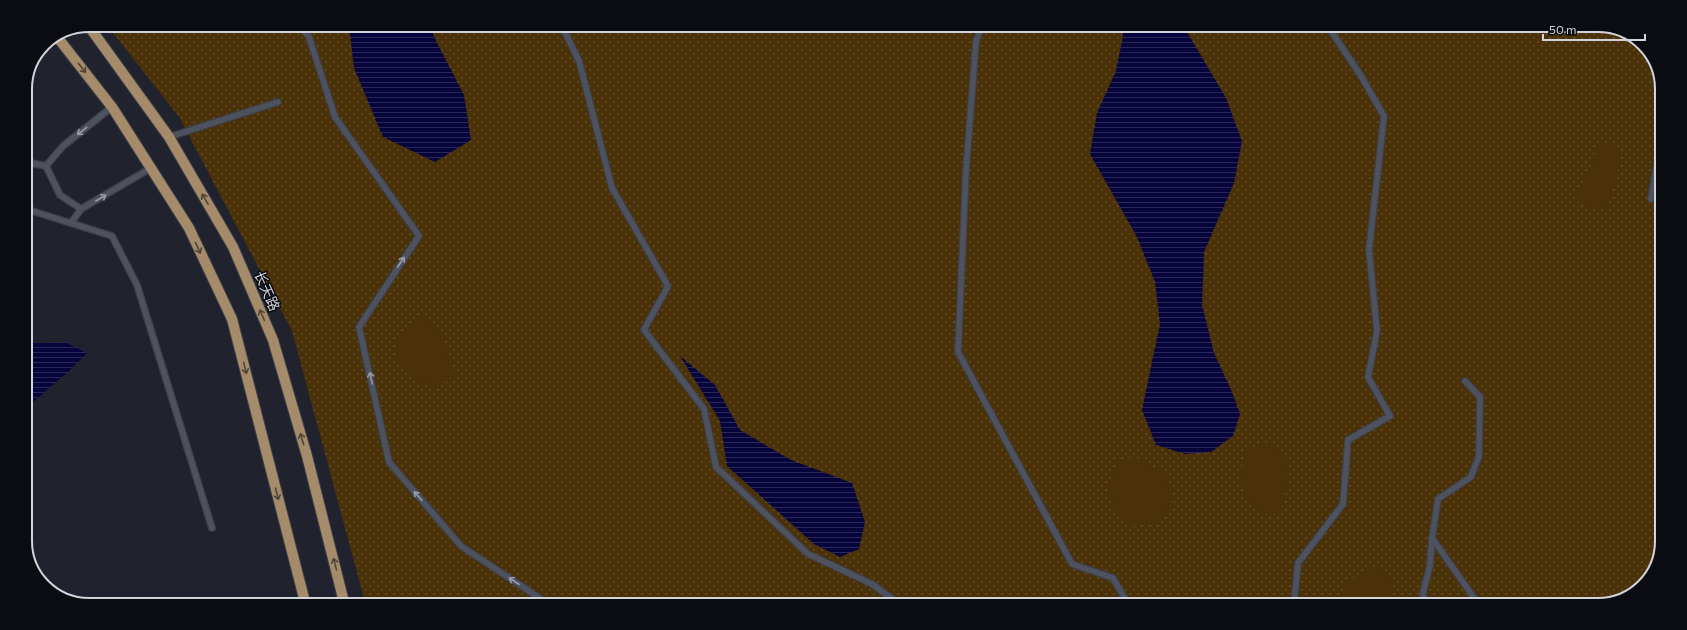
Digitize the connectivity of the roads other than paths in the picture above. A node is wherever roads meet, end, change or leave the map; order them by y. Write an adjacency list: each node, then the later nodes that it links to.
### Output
1 (93, 32): 9 (main road, 长天路)
2 (304, 32): 23 (lane, one-way to 2)
3 (565, 32): 24 (lane)
4 (980, 32): 25 (lane)
5 (1332, 32): 26 (lane)
6 (60, 40): 8 (main road, one-way to 8)
7 (278, 102): 9 (lane)
8 (112, 107): 11 (lane, one-way to 11); 12 (main road)
9 (170, 137): 22 (main road, 长天路, one-way to 9)
10 (32, 163): 11 (lane)
11 (46, 166): 15 (lane)
12 (151, 168): 15 (lane, one-way to 12); 21 (main road, one-way to 21)
13 (1655, 175): 14 (lane)
14 (1651, 199)
15 (81, 209): 17 (lane)
16 (32, 211): 17 (lane)
17 (71, 223): 19 (lane)
18 (1465, 381): 20 (lane)
19 (212, 528)
20 (1432, 538): 27 (lane); 28 (lane)
21 (304, 598)
22 (343, 598)
23 (539, 598)
24 (891, 598)
25 (1125, 598)
26 (1295, 598)
27 (1423, 598)
28 (1474, 598)

